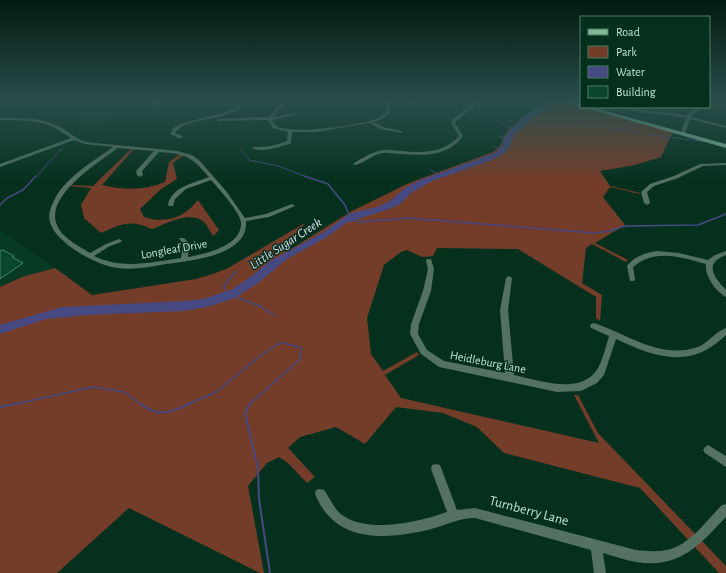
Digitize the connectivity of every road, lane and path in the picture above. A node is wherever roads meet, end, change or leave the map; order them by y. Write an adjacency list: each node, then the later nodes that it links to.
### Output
1 (56, 128): 13 (street)
2 (176, 128): 12 (street)
3 (276, 128): 9 (street)
4 (324, 128): 9 (street)
5 (381, 128): 10 (street)
6 (456, 128): 18 (street)
7 (667, 128): 11 (main road)
8 (685, 128): 11 (street)
9 (290, 132): 16 (street)
10 (400, 132)
11 (684, 132): 14 (main road)
12 (180, 137)
13 (74, 139): 15 (street); 20 (street)
14 (726, 144)
15 (117, 146): 17 (street); 30 (street, Longleaf Drive)
16 (254, 148)
17 (158, 150): 21 (street); 22 (street)
18 (355, 164)
19 (726, 164): 23 (street)
20 (0, 166)
21 (140, 175)
22 (211, 178): 24 (street); 26 (street)
23 (647, 203)
24 (171, 205)
25 (292, 206): 26 (street)
26 (244, 220): 31 (street, Longleaf Drive)
27 (182, 239): 31 (street)
28 (119, 241): 30 (street)
29 (726, 254): 33 (street)
30 (89, 256): 31 (street, Longleaf Drive)
31 (184, 260)
32 (429, 261): 40 (street, Heidleburg Lane)
33 (710, 263): 35 (street); 36 (street)
34 (509, 278): 40 (street)
35 (632, 279)
36 (726, 294)
37 (594, 326): 39 (street)
38 (726, 331): 39 (street)
39 (614, 334): 40 (street, Heidleburg Lane)
40 (510, 378)
41 (708, 450): 42 (street)
42 (726, 462)
43 (436, 469): 46 (street)
44 (320, 494): 46 (street, Turnberry Lane)
45 (726, 509): 47 (street, Turnberry Lane)
46 (454, 516): 47 (street, Turnberry Lane)
47 (596, 545): 48 (street)
48 (600, 573)

